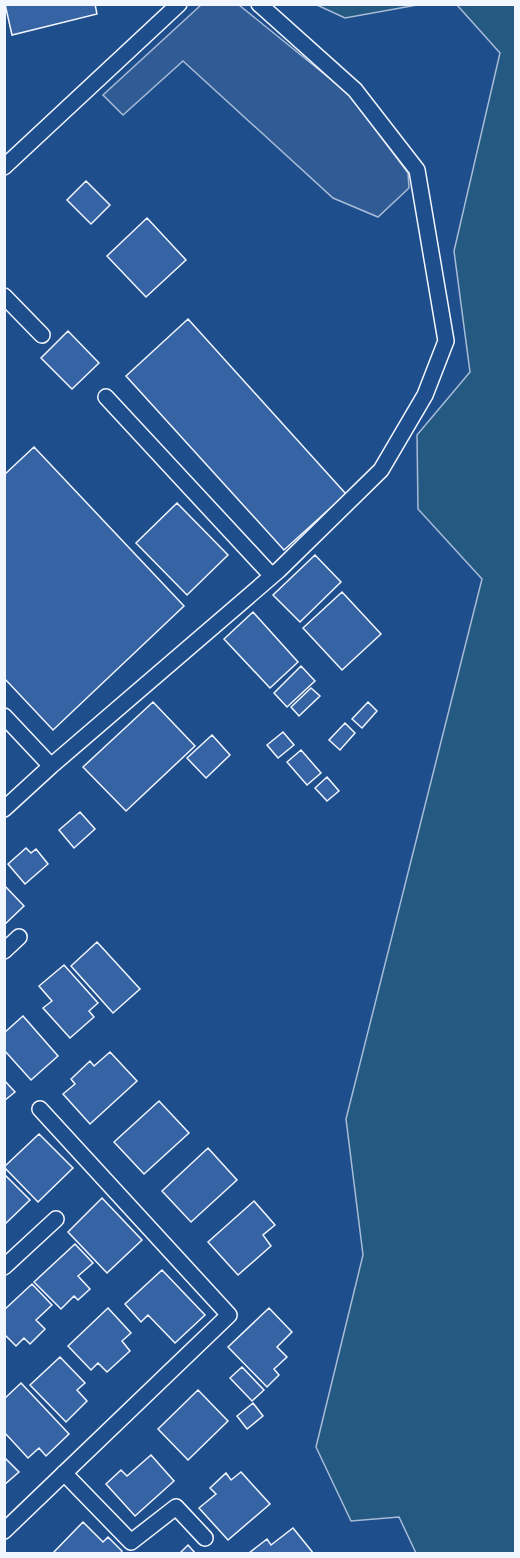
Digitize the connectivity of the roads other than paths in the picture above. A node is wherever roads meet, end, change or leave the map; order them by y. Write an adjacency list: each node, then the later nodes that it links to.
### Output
1 (179, 4): 3 (lane)
2 (259, 4): 7 (lane)
3 (4, 167)
4 (4, 296): 5 (lane)
5 (42, 335)
6 (106, 397): 7 (lane)
7 (272, 576): 9 (lane)
8 (4, 716): 9 (lane)
9 (51, 766): 10 (lane)
10 (4, 809)
11 (19, 938): 12 (lane)
12 (4, 951)
13 (40, 1109): 16 (lane)
14 (56, 1219): 15 (lane)
15 (4, 1267)
16 (64, 1473): 17 (lane); 18 (lane)
17 (4, 1531)
18 (205, 1538)

